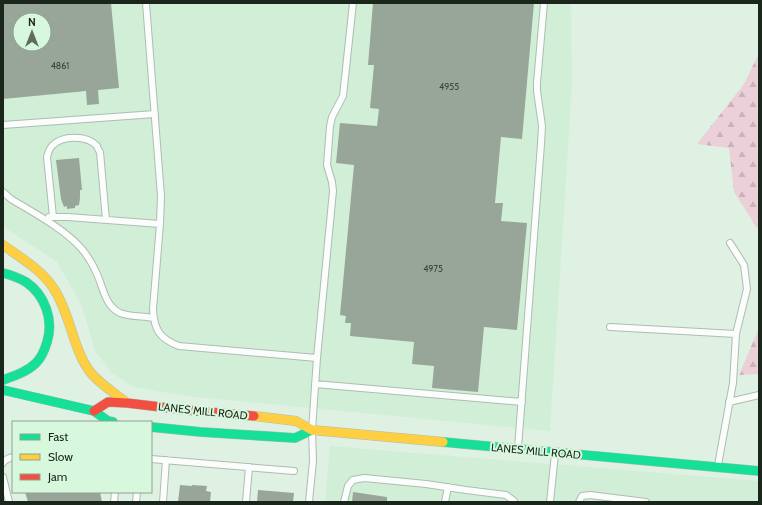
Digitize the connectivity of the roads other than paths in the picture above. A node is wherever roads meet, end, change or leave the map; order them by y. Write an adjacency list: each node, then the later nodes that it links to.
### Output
1 (146, 3): 4 (lane)
2 (353, 3): 17 (lane)
3 (544, 3): 22 (lane)
4 (155, 114): 5 (lane); 10 (lane)
5 (3, 125)
6 (3, 192): 8 (lane)
7 (53, 217): 8 (lane); 9 (lane); 9 (lane)
8 (42, 218): 14 (lane)
9 (106, 220): 10 (lane)
10 (160, 224): 14 (lane)
11 (730, 243): 16 (lane)
12 (3, 245): 24 (main road)
13 (3, 273): 18 (main road)
14 (153, 318): 17 (lane)
15 (610, 327): 16 (lane)
16 (736, 334): 23 (lane)
17 (317, 358): 19 (lane)
18 (3, 380)
19 (315, 384): 22 (lane); 27 (lane)
20 (3, 390): 25 (main road)
21 (759, 395): 23 (lane)
22 (522, 402): 29 (lane)
23 (729, 402): 36 (lane)
24 (127, 403): 25 (main road, LANES MILL ROAD); 27 (main road, LANES MILL ROAD)
25 (94, 411): 26 (main road)
26 (108, 421)
27 (312, 430): 28 (main road, LANES MILL ROAD); 29 (main road, LANES MILL ROAD); 44 (lane)
28 (154, 431)
29 (518, 449): 30 (main road, LANES MILL ROAD)
30 (556, 452): 36 (main road, LANES MILL ROAD); 48 (lane)
31 (12, 457): 34 (lane)
32 (152, 459): 33 (lane)
33 (166, 460): 35 (lane); 42 (lane)
34 (3, 463)
35 (249, 467): 37 (lane); 43 (lane)
36 (718, 467): 38 (main road, LANES MILL ROAD)
37 (294, 471)
38 (759, 471)
39 (3, 478): 41 (lane)
40 (448, 487): 45 (lane); 46 (lane); 47 (lane)
41 (9, 502)
42 (162, 502)
43 (246, 502)
44 (309, 502)
45 (344, 502)
46 (445, 502)
47 (514, 502)
48 (550, 502)
49 (579, 502): 50 (lane)
50 (646, 502)

